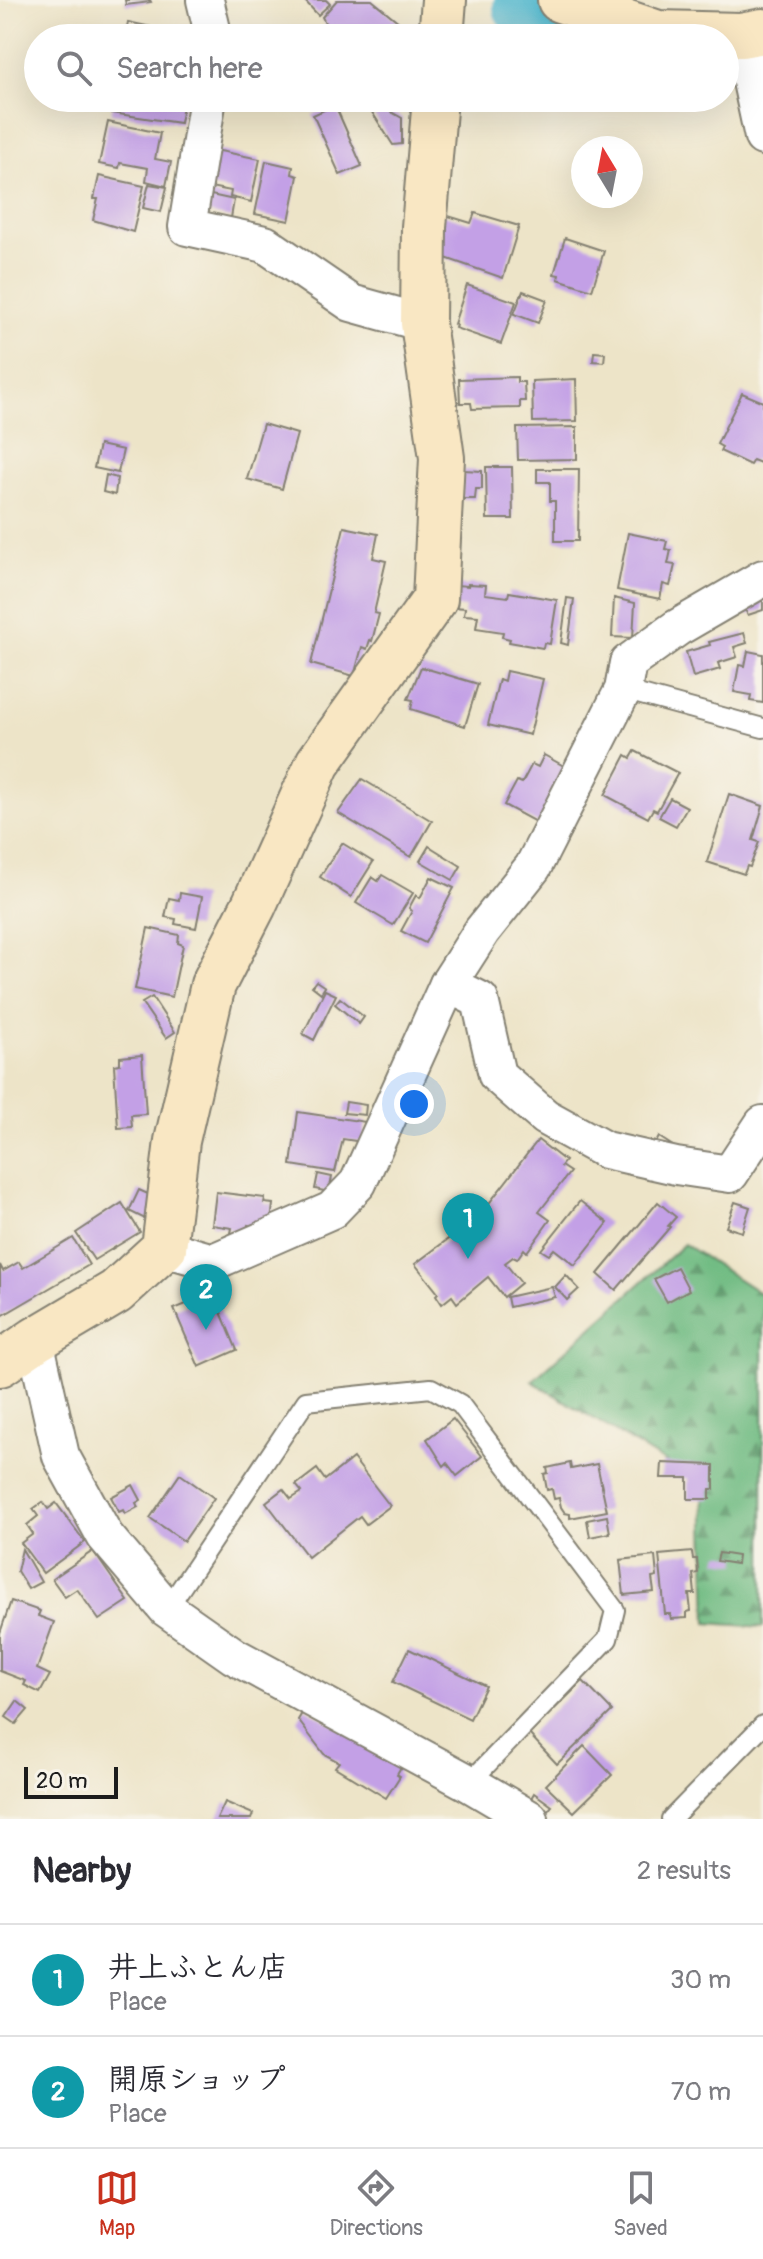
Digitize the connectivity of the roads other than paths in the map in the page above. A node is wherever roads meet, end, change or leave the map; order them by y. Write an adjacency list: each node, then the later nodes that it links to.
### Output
1 (205, 0): 4 (street)
2 (444, 0): 5 (street)
3 (560, 0): 6 (street)
4 (211, 24)
5 (442, 24)
6 (631, 24)
7 (750, 40): 10 (street)
8 (206, 112): 11 (street)
9 (434, 112): 11 (street)
10 (763, 137)
11 (423, 323): 17 (street)
12 (763, 578): 13 (street)
13 (623, 690): 14 (lane); 15 (street)
14 (763, 728)
15 (448, 984): 16 (street); 17 (street)
16 (763, 1124)
17 (164, 1248): 18 (street)
18 (17, 1352): 19 (street)
19 (167, 1609): 21 (street); 21 (lane)
20 (763, 1725): 23 (lane)
21 (469, 1783): 22 (street)
22 (530, 1819)
23 (671, 1819)

